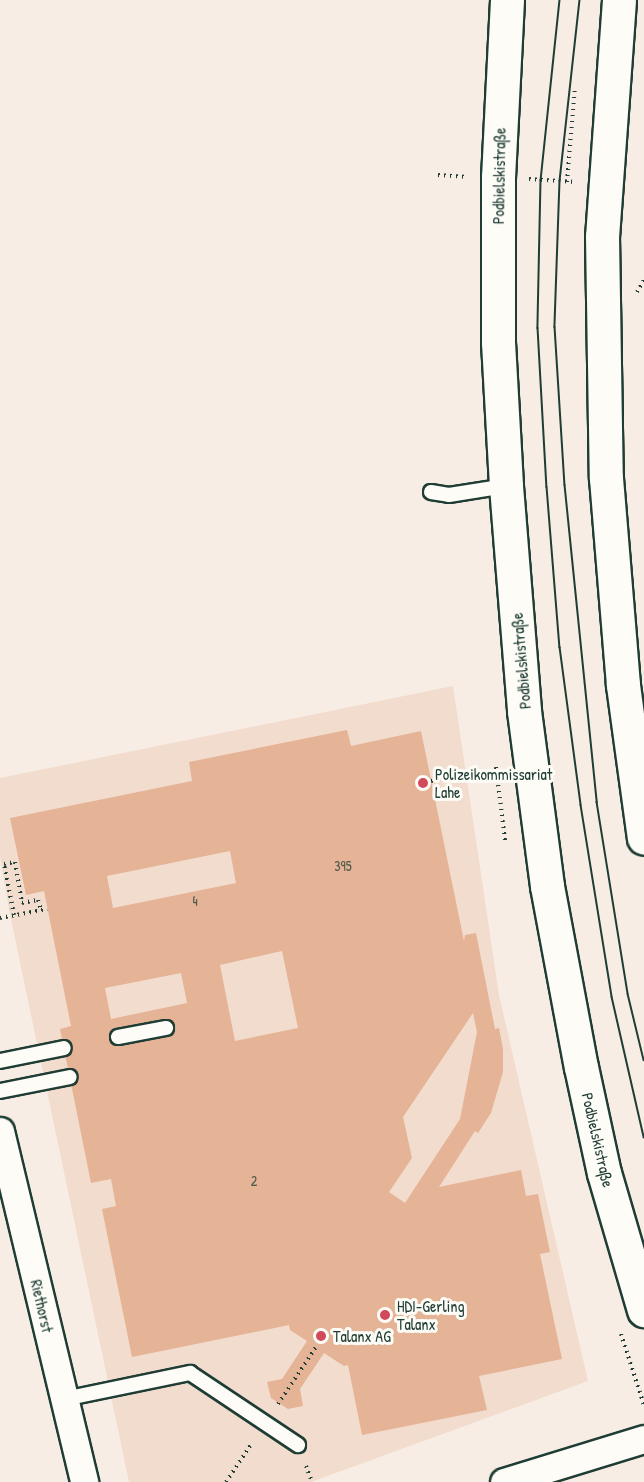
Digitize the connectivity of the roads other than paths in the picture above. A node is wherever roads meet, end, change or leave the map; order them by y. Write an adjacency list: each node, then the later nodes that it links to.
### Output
1 (507, 0): 3 (main road, Podbielskistraße)
2 (620, 0): 5 (main road)
3 (506, 486): 4 (lane); 13 (main road, Podbielskistraße)
4 (431, 492)
5 (644, 838)
6 (166, 1028): 7 (lane)
7 (118, 1037)
8 (64, 1048): 9 (lane)
9 (0, 1061)
10 (70, 1077): 11 (lane)
11 (0, 1091)
12 (0, 1131): 14 (street, Riethorst)
13 (644, 1310)
14 (64, 1399): 16 (lane); 17 (street, Riethorst)
15 (644, 1439): 18 (street)
16 (298, 1445)
17 (84, 1482)
18 (504, 1482)

